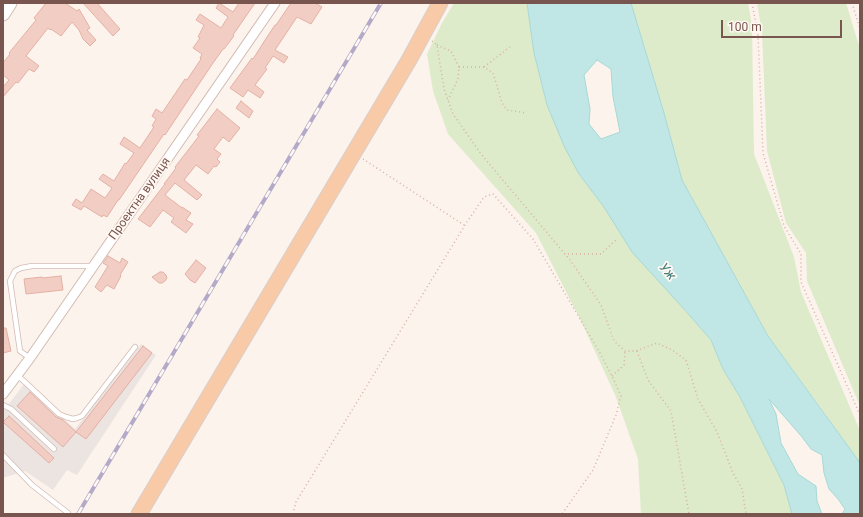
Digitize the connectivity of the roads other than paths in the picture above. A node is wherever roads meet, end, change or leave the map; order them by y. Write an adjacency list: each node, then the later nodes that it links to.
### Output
1 (10, 3): 4 (main road)
2 (275, 3): 5 (street, Проектна вулиця)
3 (440, 3): 14 (main road)
4 (3, 14)
5 (93, 266): 7 (street, Проектна вулиця); 7 (lane)
6 (136, 347): 8 (lane)
7 (30, 358): 8 (street, Проектна вулиця)
8 (17, 375): 9 (street, Проектна вулиця)
9 (3, 394)
10 (3, 405): 11 (lane)
11 (54, 449)
12 (3, 455): 13 (lane)
13 (68, 513)
14 (140, 514)

